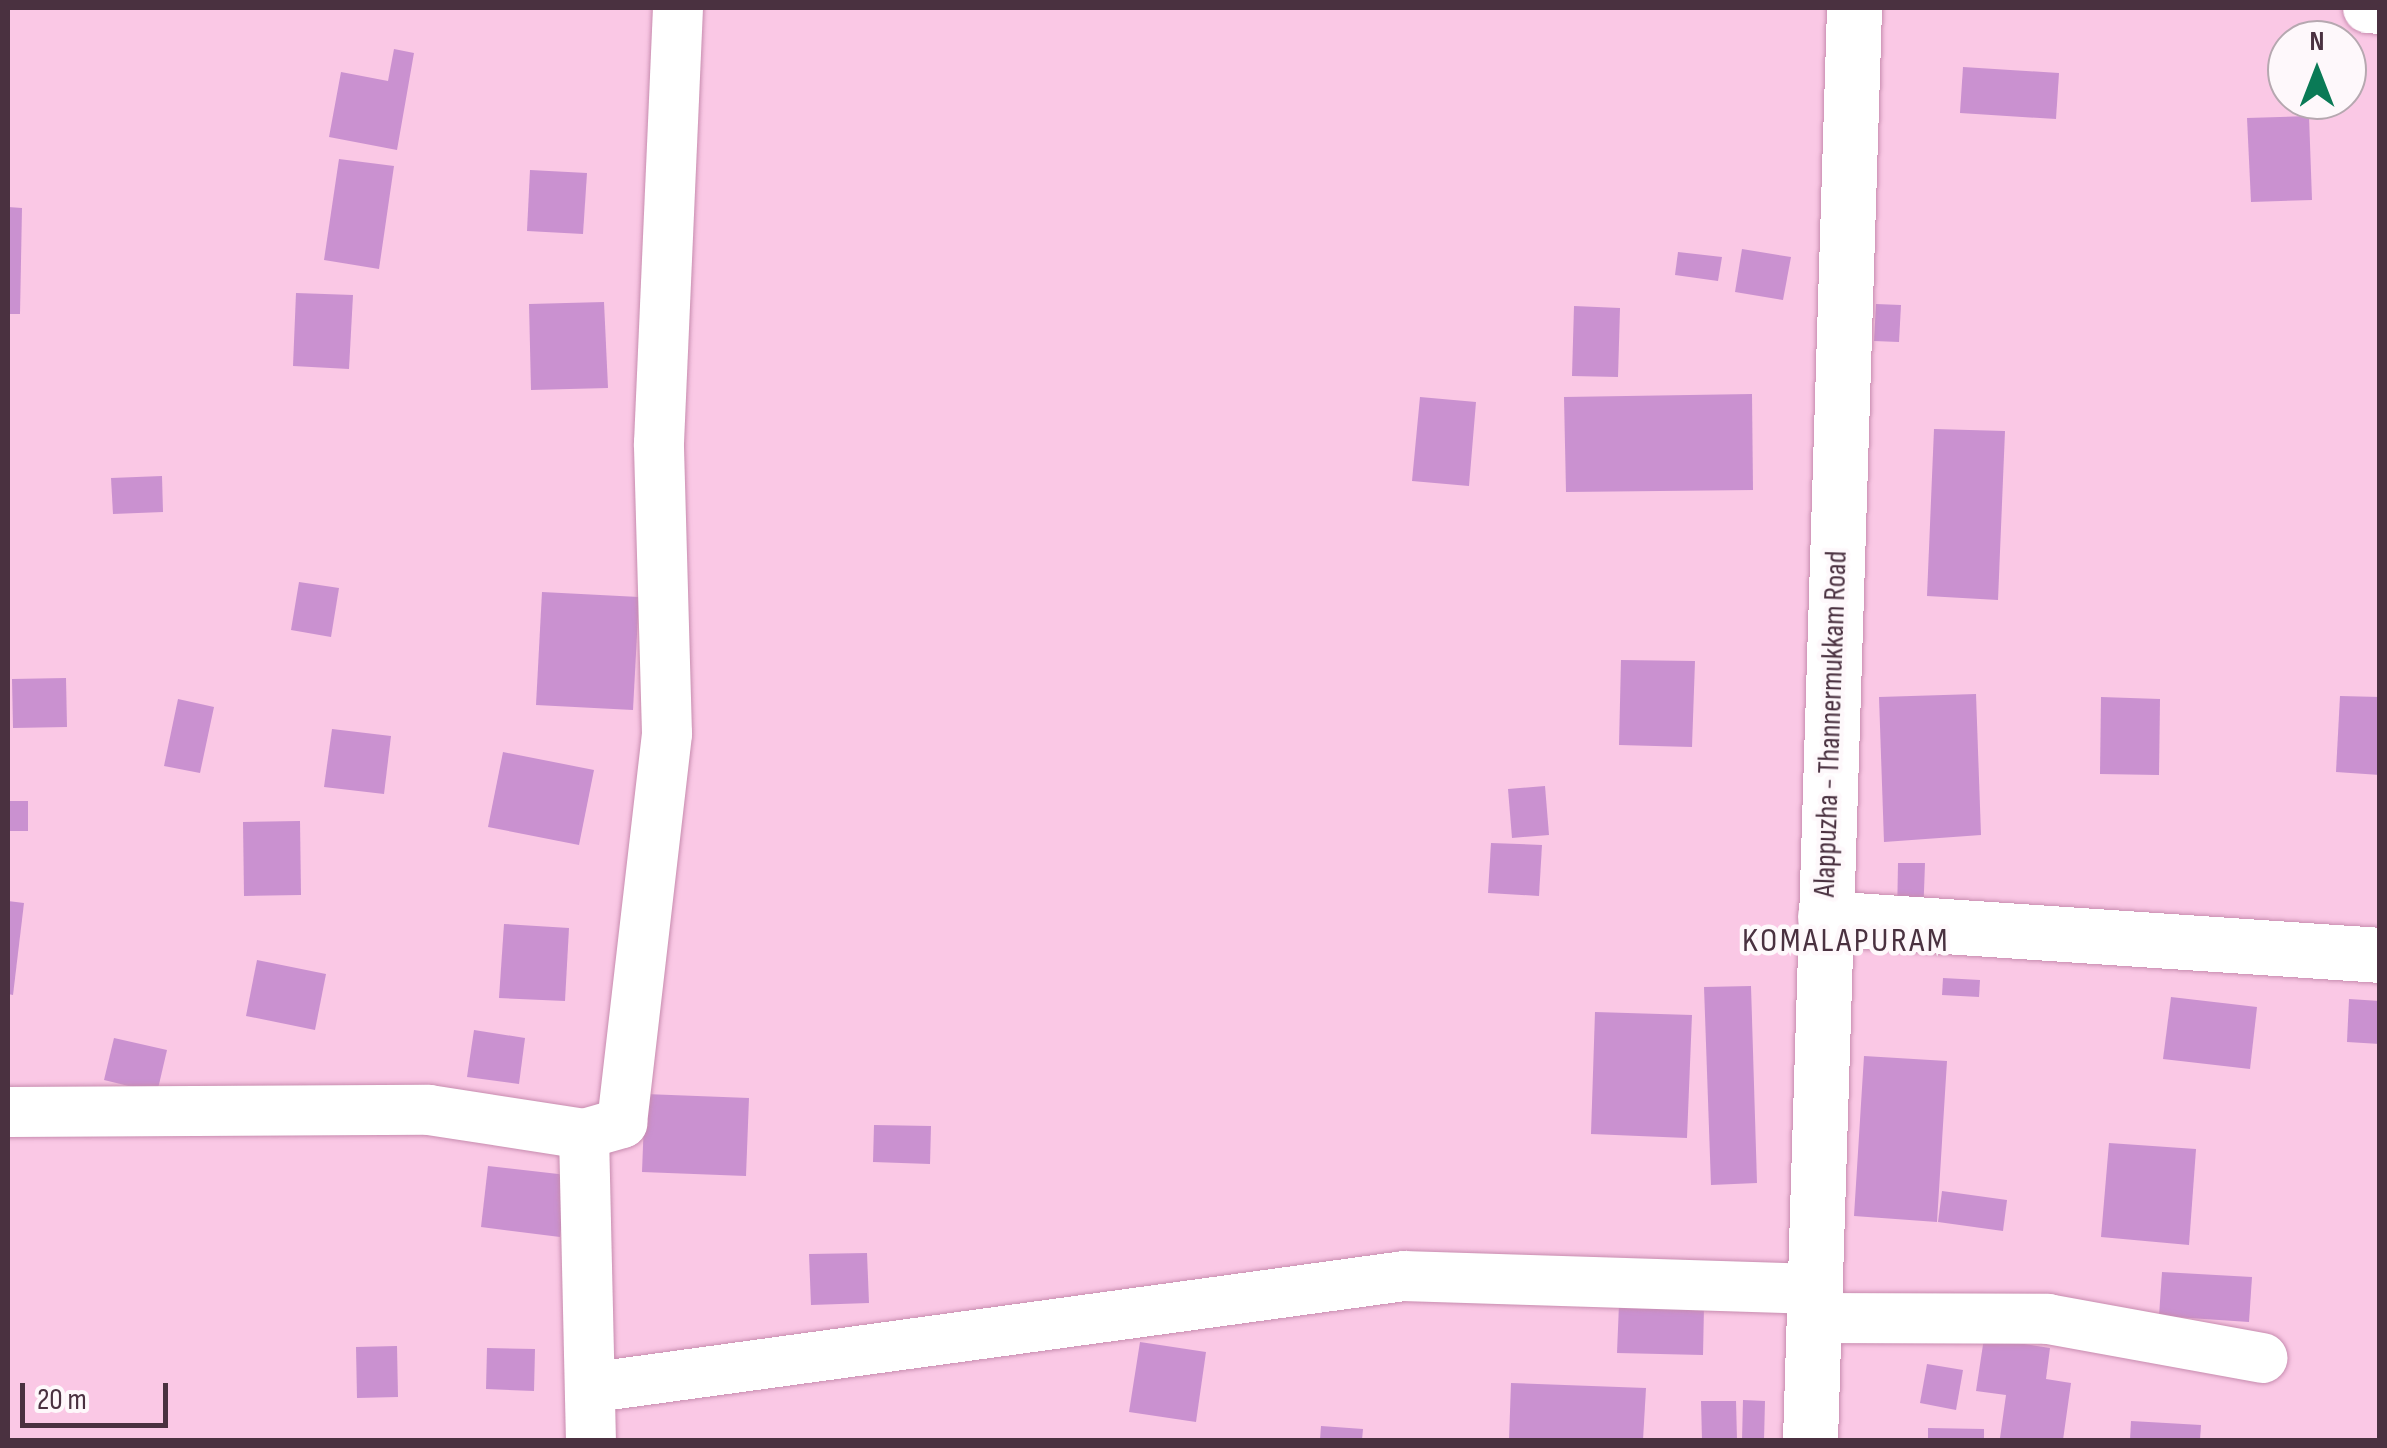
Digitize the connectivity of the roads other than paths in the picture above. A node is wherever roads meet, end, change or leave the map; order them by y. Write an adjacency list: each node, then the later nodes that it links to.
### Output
1 (678, 8): 8 (street)
2 (1854, 8): 5 (main road, Alappuzha - Thannermukkam Road)
3 (2368, 8): 4 (street)
4 (2380, 10)
5 (1825, 918): 6 (main road); 9 (main road, Alappuzha - Thannermukkam Road)
6 (2380, 955)
7 (8, 1112): 8 (street)
8 (584, 1134): 11 (street)
9 (1814, 1304): 10 (street); 11 (street); 13 (main road, Alappuzha - Thannermukkam Road)
10 (2262, 1358)
11 (596, 1387): 12 (street)
12 (591, 1440)
13 (1810, 1440)

